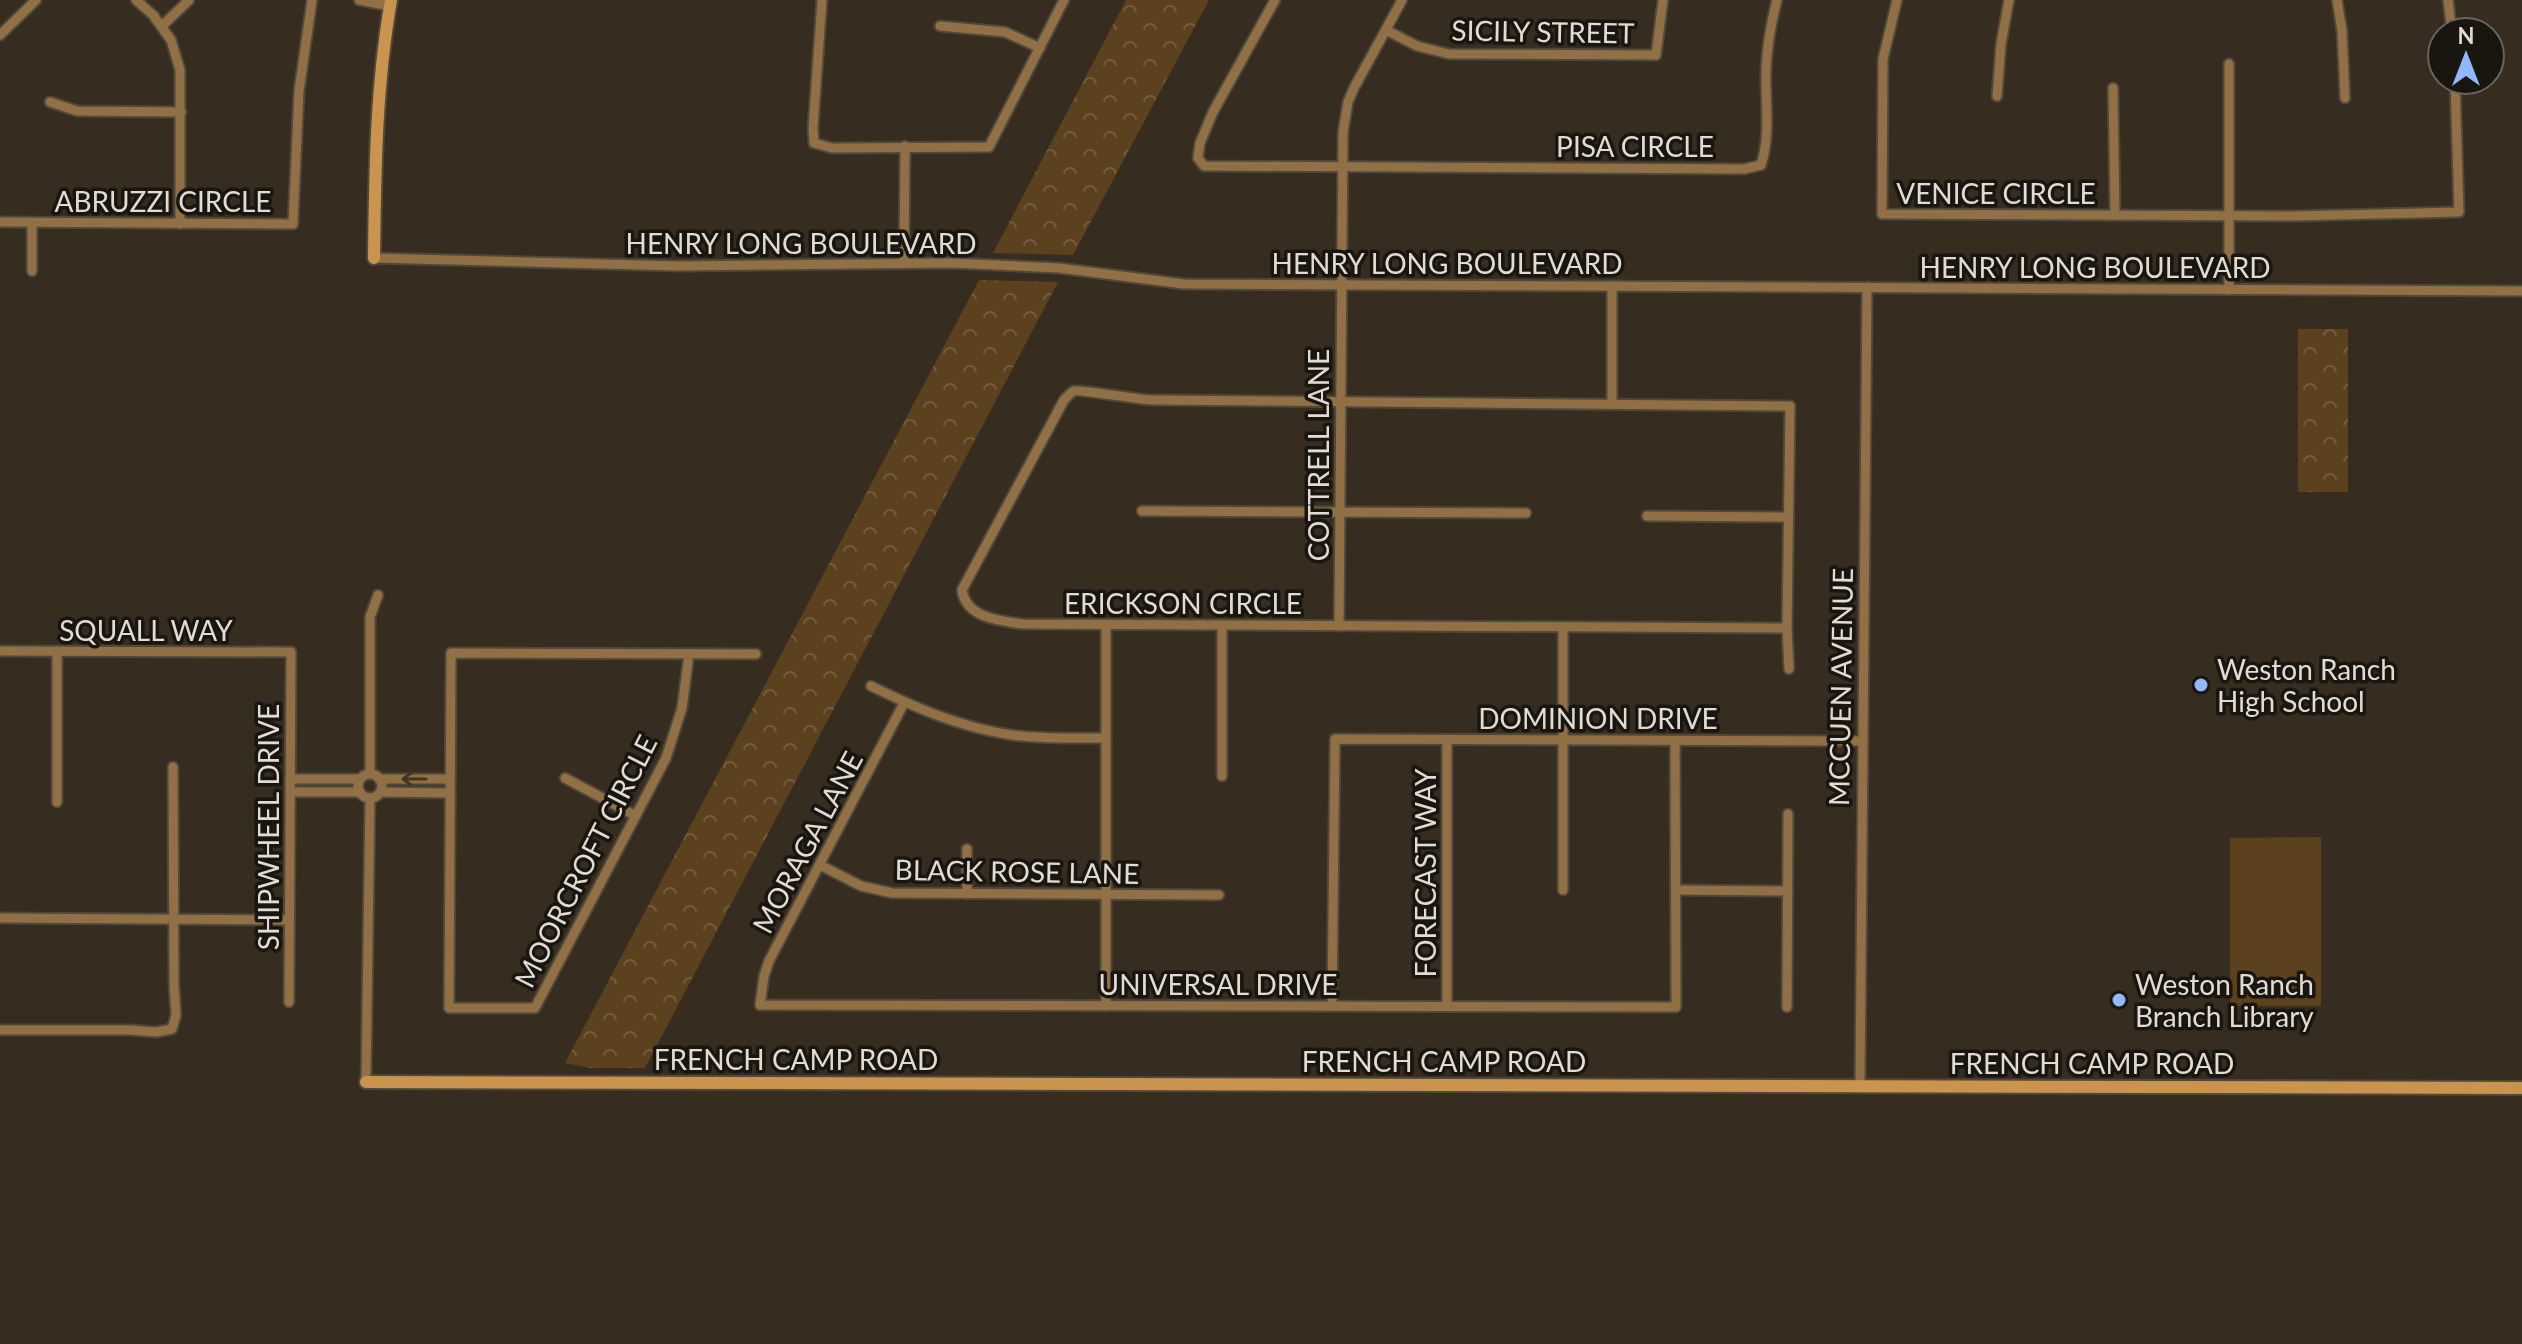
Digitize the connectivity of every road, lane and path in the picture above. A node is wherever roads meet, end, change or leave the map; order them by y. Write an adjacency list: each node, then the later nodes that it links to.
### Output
1 (36, 0): 19 (street)
2 (136, 0): 16 (street)
3 (189, 0): 16 (street)
4 (312, 0): 34 (street, ABRUZZI CIRCLE)
5 (359, 0): 15 (street)
6 (822, 0): 28 (street)
7 (1064, 0): 20 (street)
8 (1275, 0): 29 (street, PISA CIRCLE)
9 (1402, 0): 18 (street)
10 (1663, 0): 18 (street, SICILY STREET)
11 (1777, 0): 29 (street, PISA CIRCLE)
12 (1897, 0): 30 (street, VENICE CIRCLE)
13 (2009, 0): 23 (street)
14 (2337, 0): 25 (street)
15 (390, 3): 35 (street)
16 (162, 26): 27 (street)
17 (940, 26): 20 (street)
18 (1386, 30): 29 (street)
19 (0, 35)
20 (1040, 48): 28 (street)
21 (2229, 64): 31 (street)
22 (2113, 88): 30 (street)
23 (1997, 96)
24 (2455, 96): 31 (street, VENICE CIRCLE)
25 (2345, 98)
26 (50, 102): 27 (street)
27 (181, 112): 34 (street)
28 (905, 146): 36 (street)
29 (1342, 166): 38 (street)
30 (2115, 215): 31 (street, VENICE CIRCLE)
31 (2229, 216): 41 (street)
32 (0, 222): 33 (street, ABRUZZI CIRCLE)
33 (32, 223): 34 (street, ABRUZZI CIRCLE); 37 (street)
34 (180, 224)
35 (374, 258): 36 (street, HENRY LONG BOULEVARD)
36 (904, 263): 38 (street, HENRY LONG BOULEVARD)
37 (32, 271)
38 (1340, 285): 39 (street, HENRY LONG BOULEVARD); 43 (street, COTTRELL LANE)
39 (1612, 286): 40 (street, HENRY LONG BOULEVARD); 44 (street)
40 (1867, 287): 41 (street, HENRY LONG BOULEVARD); 68 (street, MCCUEN AVENUE)
41 (2229, 290): 42 (street, HENRY LONG BOULEVARD)
42 (2522, 291)
43 (1341, 401): 44 (street, ERICKSON CIRCLE); 46 (street, COTTRELL LANE); 51 (street, ERICKSON CIRCLE)
44 (1612, 404): 49 (street, ERICKSON CIRCLE)
45 (1142, 511): 46 (street)
46 (1339, 512): 47 (street); 53 (street, COTTRELL LANE)
47 (1526, 513)
48 (1647, 516): 49 (street)
49 (1788, 517): 55 (street, ERICKSON CIRCLE)
50 (378, 595): 70 (street)
51 (1106, 625): 52 (street, ERICKSON CIRCLE); 64 (street)
52 (1222, 625): 53 (street, ERICKSON CIRCLE); 71 (street)
53 (1339, 626): 54 (street, ERICKSON CIRCLE)
54 (1563, 627): 55 (street, ERICKSON CIRCLE); 66 (street)
55 (1787, 628): 61 (street)
56 (0, 651): 57 (street, SQUALL WAY)
57 (57, 651): 58 (street, SQUALL WAY); 81 (street)
58 (291, 652): 73 (street, SHIPWHEEL DRIVE)
59 (689, 654): 60 (street); 75 (street, MOORCROFT CIRCLE); 83 (street, MOORCROFT CIRCLE)
60 (756, 654)
61 (1789, 669)
62 (871, 686): 63 (street)
63 (904, 703): 64 (street); 85 (street, MORAGA LANE)
64 (1106, 738): 90 (street)
65 (1447, 740): 66 (street, DOMINION DRIVE); 98 (street, DOMINION DRIVE); 99 (street, FORECAST WAY)
66 (1562, 741): 67 (street, DOMINION DRIVE); 86 (street)
67 (1675, 741): 68 (street, DOMINION DRIVE); 87 (street)
68 (1861, 741): 103 (street, MCCUEN AVENUE)
69 (173, 767): 93 (street)
70 (375, 776): 74 (street); 75 (street, one-way to 70); 78 (street)
71 (1222, 776)
72 (565, 778): 83 (street)
73 (290, 779): 74 (street); 76 (street, SHIPWHEEL DRIVE)
74 (360, 779): 77 (street)
75 (449, 779): 79 (street, MOORCROFT CIRCLE)
76 (290, 792): 77 (street); 94 (street, SHIPWHEEL DRIVE)
77 (360, 792): 80 (street)
78 (380, 792): 79 (street); 80 (street)
79 (449, 793): 83 (street, MOORCROFT CIRCLE)
80 (370, 798): 102 (street)
81 (57, 802)
82 (1788, 814): 88 (street)
83 (636, 816)
84 (967, 849): 89 (street)
85 (820, 865): 89 (street, BLACK ROSE LANE); 96 (street, MORAGA LANE)
86 (1563, 890)
87 (1676, 890): 88 (street); 99 (street, UNIVERSAL DRIVE)
88 (1788, 891): 100 (street)
89 (967, 894): 90 (street, BLACK ROSE LANE)
90 (1105, 894): 91 (street, BLACK ROSE LANE); 97 (street)
91 (1219, 895)
92 (0, 918): 93 (street)
93 (175, 919): 94 (street); 101 (street)
94 (289, 920): 95 (street, SHIPWHEEL DRIVE)
95 (289, 1002)
96 (760, 1005): 97 (street, UNIVERSAL DRIVE)
97 (1106, 1006): 98 (street, UNIVERSAL DRIVE)
98 (1332, 1006): 99 (street, UNIVERSAL DRIVE)
99 (1447, 1006)
100 (1787, 1007)
101 (0, 1030)
102 (366, 1082): 103 (street, FRENCH CAMP ROAD)
103 (1860, 1086): 104 (street, FRENCH CAMP ROAD)
104 (2522, 1088)

